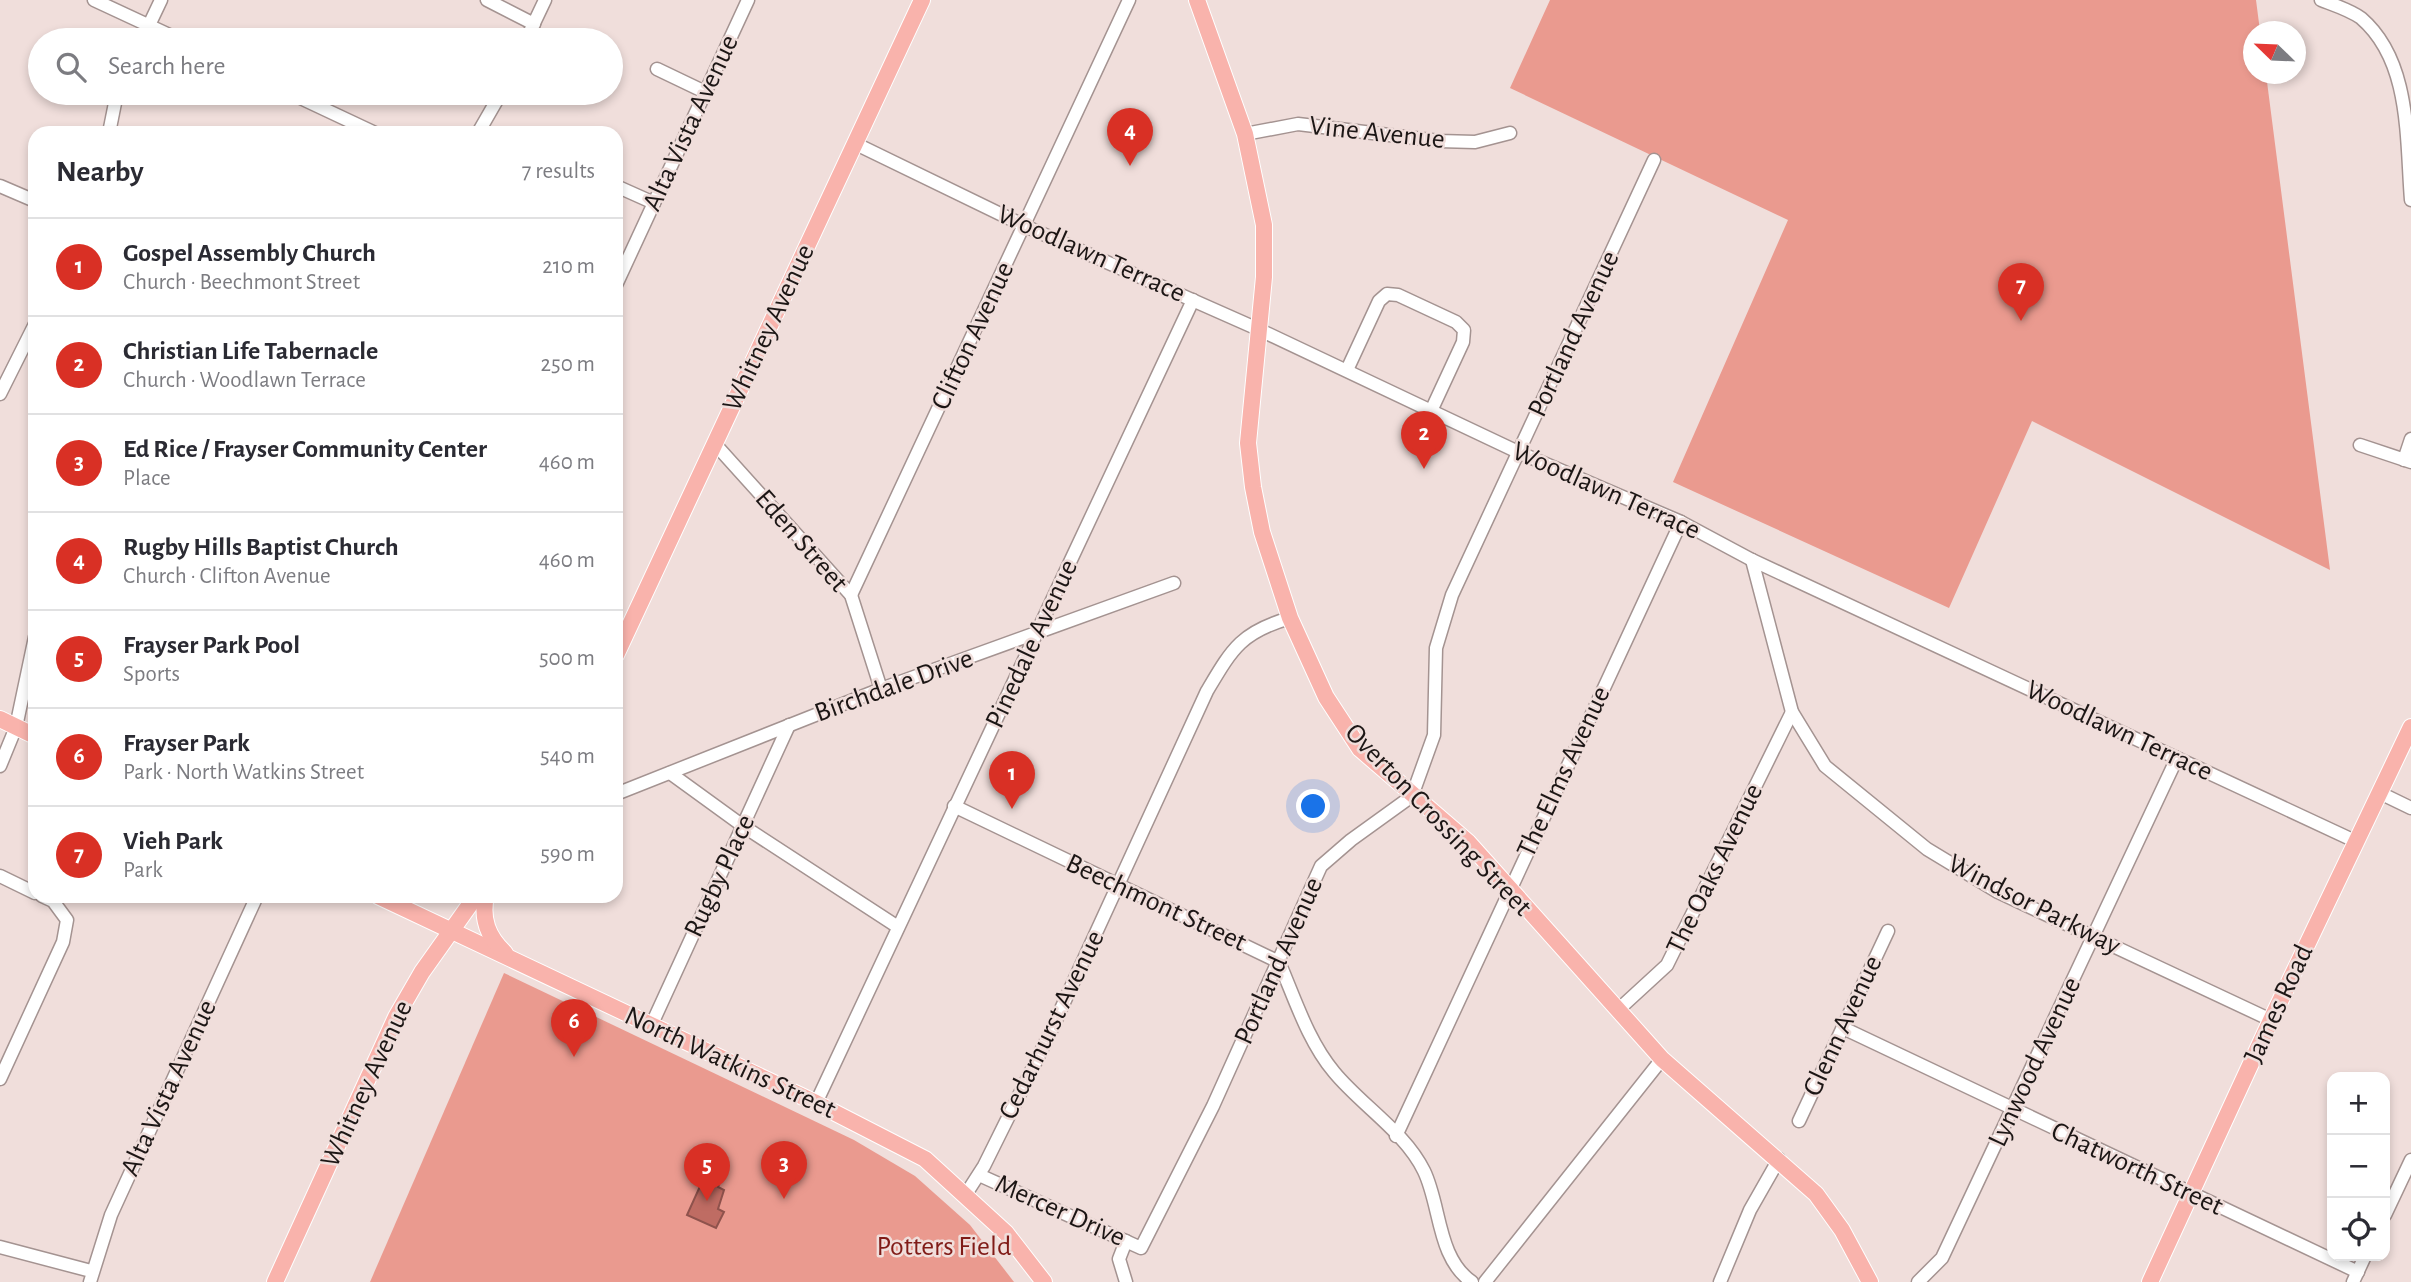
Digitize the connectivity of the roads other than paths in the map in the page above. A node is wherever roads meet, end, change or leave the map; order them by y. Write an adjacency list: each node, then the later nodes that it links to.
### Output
1 (94, 0): 11 (street)
2 (161, 0): 11 (street)
3 (487, 0): 10 (street)
4 (545, 0): 10 (street)
5 (748, 0): 16 (street, Alta Vista Avenue)
6 (922, 0): 25 (main road, Whitney Avenue)
7 (1129, 0): 32 (street, Clifton Avenue)
8 (1197, 0): 24 (main road, Overton Crossing Street)
9 (2321, 0): 30 (street)
10 (534, 24): 14 (street)
11 (149, 25): 12 (street); 13 (street)
12 (148, 28)
13 (155, 28)
14 (532, 28)
15 (656, 69): 16 (street)
16 (705, 92): 31 (street, Alta Vista Avenue)
17 (114, 105): 20 (street)
18 (316, 105): 21 (street)
19 (493, 105): 22 (street)
20 (110, 126)
21 (360, 126)
22 (482, 126)
23 (1510, 133): 24 (street, Vine Avenue)
24 (1245, 134): 35 (main road, Overton Crossing Street)
25 (854, 143): 32 (street, Woodlawn Terrace); 41 (main road, Whitney Avenue)
26 (1654, 160): 43 (street, Portland Avenue)
27 (0, 186): 29 (street)
28 (623, 189): 31 (street)
29 (28, 198)
30 (2411, 200)
31 (653, 203): 33 (street, Alta Vista Avenue)
32 (1025, 226): 34 (street, Woodlawn Terrace); 48 (street, Clifton Avenue)
33 (623, 269)
34 (1193, 300): 35 (street, Woodlawn Terrace); 50 (street, Pinedale Avenue)
35 (1260, 330): 37 (street, Woodlawn Terrace); 49 (main road, Overton Crossing Street)
36 (28, 338): 38 (street)
37 (1347, 370): 39 (street, Woodlawn Terrace); 39 (street)
38 (0, 394)
39 (1431, 411): 43 (street, Woodlawn Terrace)
40 (2411, 439): 44 (street)
41 (715, 444): 48 (street, Eden Street); 51 (main road, Whitney Avenue)
42 (2360, 445): 44 (street)
43 (1518, 452): 45 (street, Woodlawn Terrace); 65 (street, Portland Avenue)
44 (2408, 461)
45 (1681, 522): 46 (street, Woodlawn Terrace); 73 (street, The Elms Avenue)
46 (1752, 560): 54 (street, Windsor Parkway); 60 (street, Woodlawn Terrace)
47 (1174, 583): 50 (street, Birchdale Drive)
48 (851, 595): 53 (street, Eden Street)
49 (1290, 618): 65 (main road, Overton Crossing Street); 71 (street, Cedarhurst Avenue)
50 (1038, 634): 53 (street, Birchdale Drive); 66 (street, Pinedale Avenue)
51 (623, 640)
52 (28, 670): 57 (street)
53 (881, 689): 56 (street, Birchdale Drive)
54 (1792, 712): 82 (street, Windsor Parkway); 85 (street, The Oaks Avenue)
55 (0, 719): 57 (main road)
56 (789, 725): 62 (street, Birchdale Drive); 68 (street, Rugby Place)
57 (16, 727): 59 (main road); 61 (street)
58 (2411, 727): 64 (main road, James Road)
59 (28, 733)
60 (2177, 758): 69 (street, Woodlawn Terrace); 82 (street, Lynwood Avenue)
61 (0, 766)
62 (670, 773): 63 (street, Birchdale Drive); 68 (street)
63 (623, 791)
64 (2380, 793): 67 (street); 69 (main road, James Road)
65 (1412, 796): 73 (main road, Overton Crossing Street); 84 (street, Portland Avenue)
66 (954, 806): 71 (street, Beechmont Street); 79 (street, Pinedale Avenue)
67 (2411, 808)
68 (743, 826): 79 (street); 87 (street, Rugby Place)
69 (2357, 842): 86 (main road, James Road)
70 (0, 876): 72 (street)
71 (1118, 886): 84 (street, Beechmont Street); 97 (street, Cedarhurst Avenue)
72 (28, 890)
73 (1509, 890): 85 (main road, Overton Crossing Street); 94 (street, The Elms Avenue)
74 (54, 903): 90 (street)
75 (254, 903): 105 (street, Alta Vista Avenue)
76 (392, 903): 81 (main road, North Watkins Street)
77 (471, 903): 81 (main road, Whitney Avenue)
78 (486, 903): 83 (main road)
79 (898, 927): 91 (street, Pinedale Avenue)
80 (1888, 930): 88 (street, Glenn Avenue)
81 (451, 931): 83 (main road, North Watkins Street); 107 (main road, Whitney Avenue)
82 (2093, 937): 86 (street, Windsor Parkway); 92 (street, Lynwood Avenue)
83 (511, 960): 87 (main road, North Watkins Street)
84 (1279, 962): 94 (street, Beechmont Street); 103 (street, Portland Avenue)
85 (1618, 1010): 89 (main road, Overton Crossing Street)
86 (2270, 1020): 99 (main road, James Road)
87 (651, 1026): 91 (main road, North Watkins Street)
88 (1843, 1028): 92 (street, Chatworth Street); 93 (street, Glenn Avenue)
89 (1662, 1059): 95 (main road, Overton Crossing Street); 111 (street)
90 (0, 1079)
91 (816, 1102): 98 (main road, North Watkins Street)
92 (2012, 1111): 99 (street, Chatworth Street); 114 (street, Lynwood Avenue)
93 (1799, 1121)
94 (1396, 1136): 110 (street, Beechmont Street)
95 (1779, 1158): 112 (street); 113 (main road, Overton Crossing Street)
96 (2411, 1160): 100 (street)
97 (979, 1175): 98 (street, Cedarhurst Avenue); 101 (street, Mercer Drive)
98 (967, 1194): 108 (main road, North Watkins Street)
99 (2190, 1194): 106 (street, Chatworth Street); 115 (main road, James Road)
100 (2390, 1204)
101 (1126, 1241): 103 (street, Mercer Drive); 109 (street)
102 (0, 1247): 105 (street)
103 (1141, 1248)
104 (2363, 1261): 106 (street)
105 (90, 1277)
106 (2355, 1277)
107 (275, 1282)
108 (1045, 1282)
109 (1126, 1282)
110 (1472, 1282)
111 (1485, 1282)
112 (1720, 1282)
113 (1870, 1282)
114 (1918, 1282)
115 (2150, 1282)

